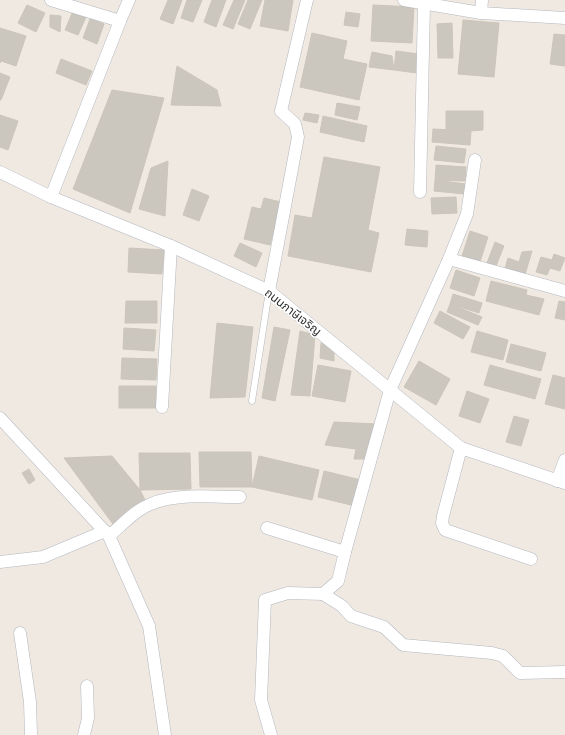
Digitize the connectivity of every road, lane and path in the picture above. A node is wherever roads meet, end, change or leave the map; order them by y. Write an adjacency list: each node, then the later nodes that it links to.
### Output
1 (51, 0): 9 (street)
2 (130, 0): 9 (street)
3 (307, 0): 16 (street)
4 (404, 0): 6 (street)
5 (482, 0): 7 (street)
6 (424, 4): 7 (street); 12 (street)
7 (481, 13): 8 (street)
8 (565, 18)
9 (120, 21): 13 (street)
10 (475, 160): 15 (street)
11 (0, 172): 13 (street, ถนนภาษีเจริญ)
12 (420, 192)
13 (51, 197): 14 (street, ถนนภาษีเจริญ)
14 (171, 246): 16 (street, ถนนภาษีเจริญ); 20 (street)
15 (449, 259): 17 (street); 18 (street)
16 (269, 291): 18 (street, ถนนภาษีเจริญ); 19 (lane)
17 (565, 291)
18 (390, 390): 22 (street, ถนนภาษีเจริญ); 28 (street)
19 (252, 401)
20 (162, 407)
21 (0, 419): 27 (street)
22 (461, 448): 24 (street, ถนนภาษีเจริญ); 29 (street)
23 (565, 460): 24 (street)
24 (561, 482)
25 (240, 497): 27 (street)
26 (267, 528): 28 (street)
27 (107, 534): 30 (street); 37 (street)
28 (345, 552): 31 (street)
29 (531, 559)
30 (0, 562)
31 (323, 594): 33 (street); 38 (street)
32 (20, 633): 35 (street)
33 (565, 672)
34 (87, 686): 36 (street)
35 (31, 735)
36 (84, 735)
37 (164, 735)
38 (270, 735)

